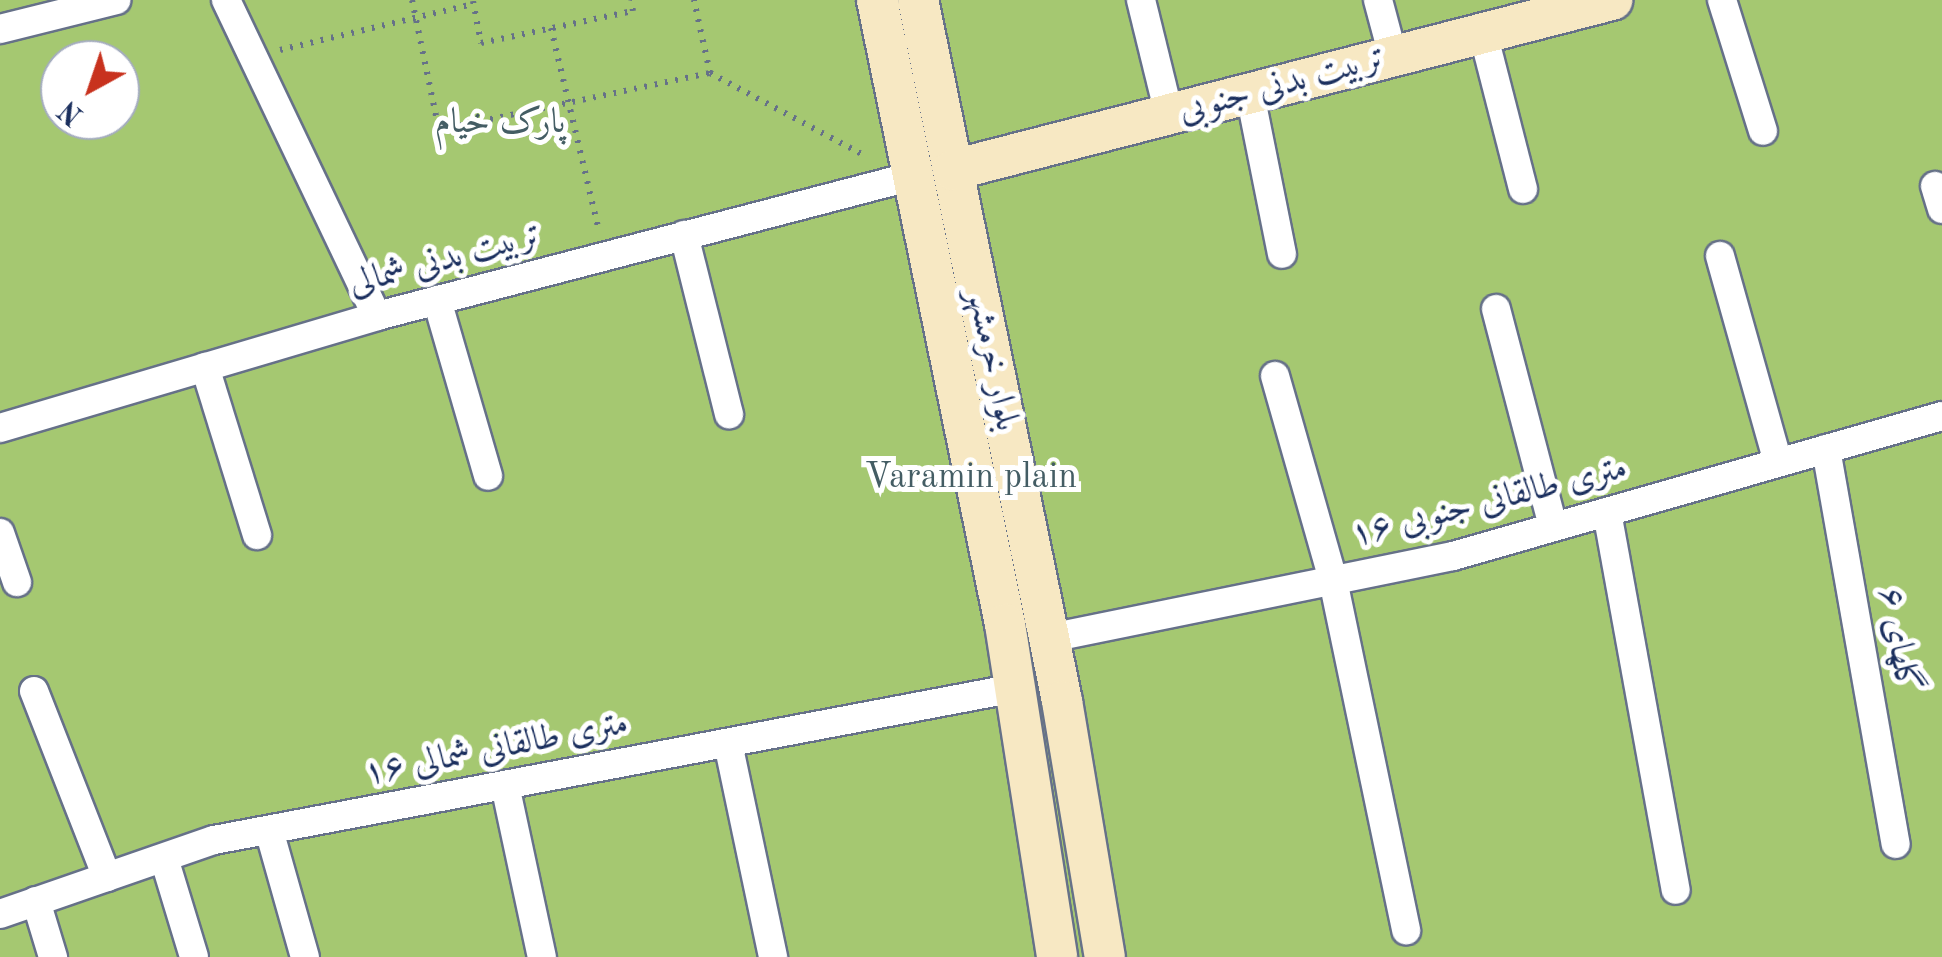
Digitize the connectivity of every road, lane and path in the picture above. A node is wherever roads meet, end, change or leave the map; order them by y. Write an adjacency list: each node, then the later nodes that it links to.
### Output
1 (116, 0): 14 (street)
2 (226, 0): 18 (street)
3 (412, 0): 13 (path)
4 (631, 0): 15 (path)
5 (694, 0): 19 (path)
6 (876, 0): 25 (main road, بلوار خرمشهر)
7 (918, 0): 24 (main road, بلوار خرمشهر)
8 (1141, 0): 22 (street)
9 (1378, 0): 17 (street)
10 (1722, 0): 23 (street)
11 (1607, 1): 16 (main road, تربیت بدنی جنوبی)
12 (473, 2): 13 (path); 15 (path)
13 (416, 18): 18 (path); 21 (path)
14 (0, 28)
15 (551, 28): 21 (path)
16 (1484, 33): 17 (main road, تربیت بدنی جنوبی); 26 (street)
17 (1392, 56): 20 (main road, تربیت بدنی جنوبی)
18 (252, 58): 33 (street)
19 (710, 73): 21 (path); 25 (path)
20 (1250, 94): 22 (main road, تربیت بدنی جنوبی); 28 (street)
21 (569, 103): 29 (path)
22 (1169, 114): 24 (main road, تربیت بدنی جنوبی)
23 (1763, 131)
24 (953, 170): 48 (main road, بلوار خرمشهر)
25 (913, 176): 27 (street, تربیت بدنی شمالی); 49 (main road, بلوار خرمشهر)
26 (1523, 189)
27 (684, 236): 29 (street, تربیت بدنی شمالی); 36 (street)
28 (1282, 254)
29 (606, 256): 31 (street, تربیت بدنی شمالی)
30 (1720, 256): 40 (street)
31 (437, 300): 33 (street, تربیت بدنی شمالی); 41 (street)
32 (1496, 310): 43 (street)
33 (377, 316): 34 (street, تربیت بدنی شمالی)
34 (205, 367): 38 (street, تربیت بدنی شمالی); 45 (street)
35 (1275, 376): 46 (street)
36 (729, 414)
37 (1942, 416): 39 (street, ۱۶ متری طالقانی جنوبی)
38 (0, 428)
39 (1826, 449): 40 (street, ۱۶ متری طالقانی جنوبی); 54 (street, گلهای ۶)
40 (1778, 462): 42 (street, ۱۶ متری طالقانی جنوبی)
41 (488, 476)
42 (1607, 512): 43 (street, ۱۶ متری طالقانی جنوبی); 57 (street)
43 (1553, 527): 46 (street, ۱۶ متری طالقانی جنوبی)
44 (0, 533): 47 (street)
45 (256, 535)
46 (1334, 580): 48 (street, ۱۶ متری طالقانی جنوبی); 60 (street)
47 (17, 582)
48 (1050, 638): 67 (main road, بلوار خرمشهر)
49 (1015, 688): 51 (street, ۱۶ متری طالقانی شمالی); 66 (main road, بلوار خرمشهر)
50 (34, 691): 56 (street)
51 (728, 742): 52 (street, ۱۶ متری طالقانی شمالی); 65 (street)
52 (505, 785): 53 (street, ۱۶ متری طالقانی شمالی); 64 (street)
53 (269, 830): 55 (street, ۱۶ متری طالقانی شمالی); 63 (street)
54 (1896, 844)
55 (164, 858): 56 (street, ۱۶ متری طالقانی شمالی); 62 (street)
56 (107, 877): 58 (street, ۱۶ متری طالقانی شمالی)
57 (1676, 890)
58 (36, 902): 59 (street, ۱۶ متری طالقانی شمالی); 61 (street)
59 (0, 914)
60 (1406, 930)
61 (53, 957)
62 (194, 957)
63 (305, 957)
64 (542, 957)
65 (773, 957)
66 (1056, 957)
67 (1105, 957)

